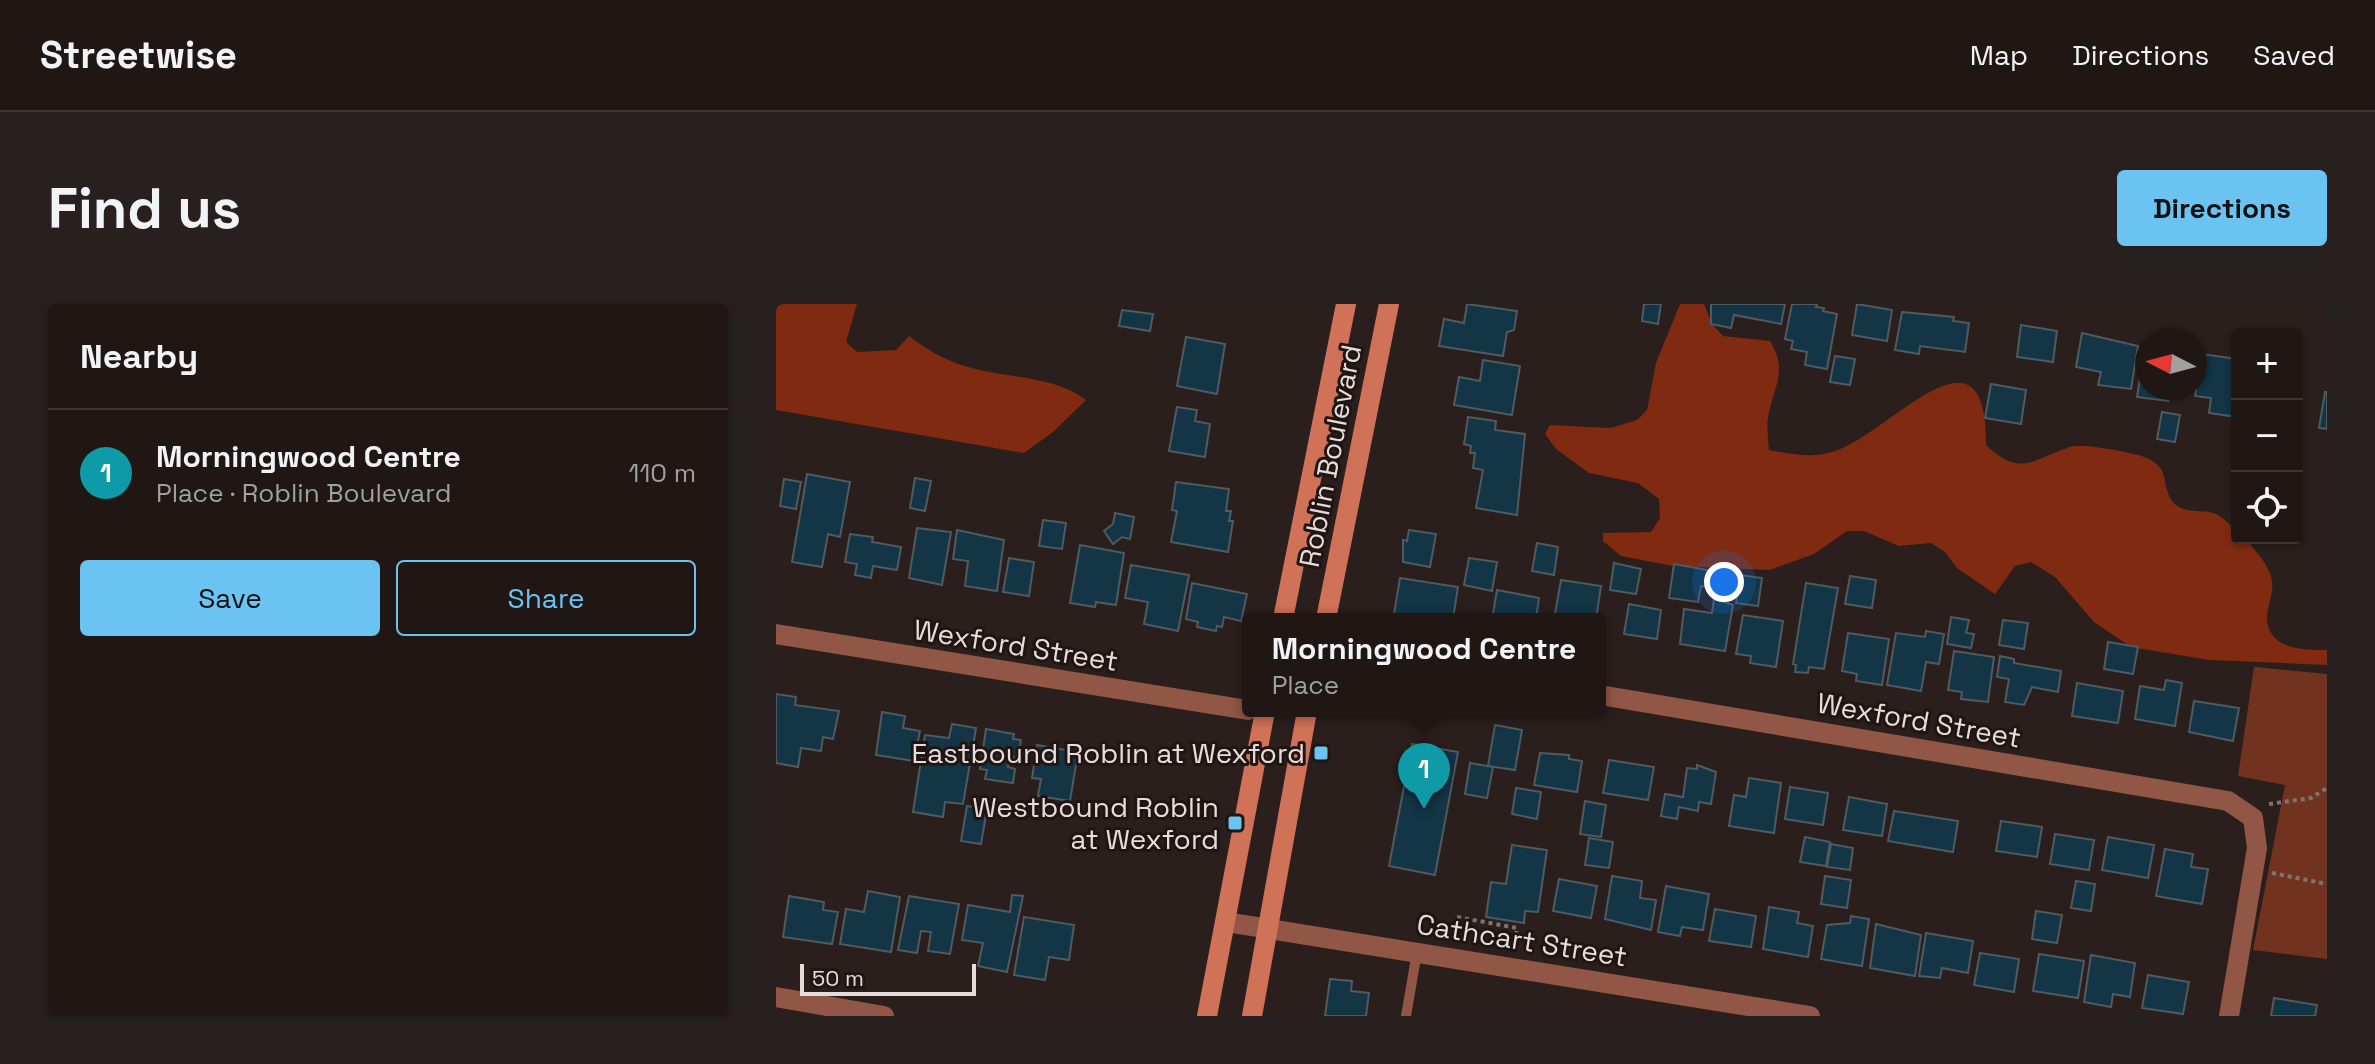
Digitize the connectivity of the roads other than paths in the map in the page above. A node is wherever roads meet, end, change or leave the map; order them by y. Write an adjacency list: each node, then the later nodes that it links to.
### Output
1 (1346, 304): 3 (main road, Roblin Boulevard)
2 (1389, 304): 4 (main road, Roblin Boulevard)
3 (1284, 613)
4 (1327, 613)
5 (776, 634): 7 (street, Wexford Street)
6 (1606, 696): 19 (street, Wexford Street)
7 (1242, 709)
8 (1256, 717): 10 (main road)
9 (1306, 717): 11 (main road)
10 (1226, 922): 11 (street, Cathcart Street); 15 (main road)
11 (1267, 929): 12 (street, Cathcart Street); 16 (main road)
12 (1417, 952): 17 (lane); 18 (street, Cathcart Street)
13 (776, 997): 14 (street)
14 (884, 1016)
15 (1207, 1016)
16 (1252, 1016)
17 (1406, 1016)
18 (1810, 1016)
19 (2229, 1016)

